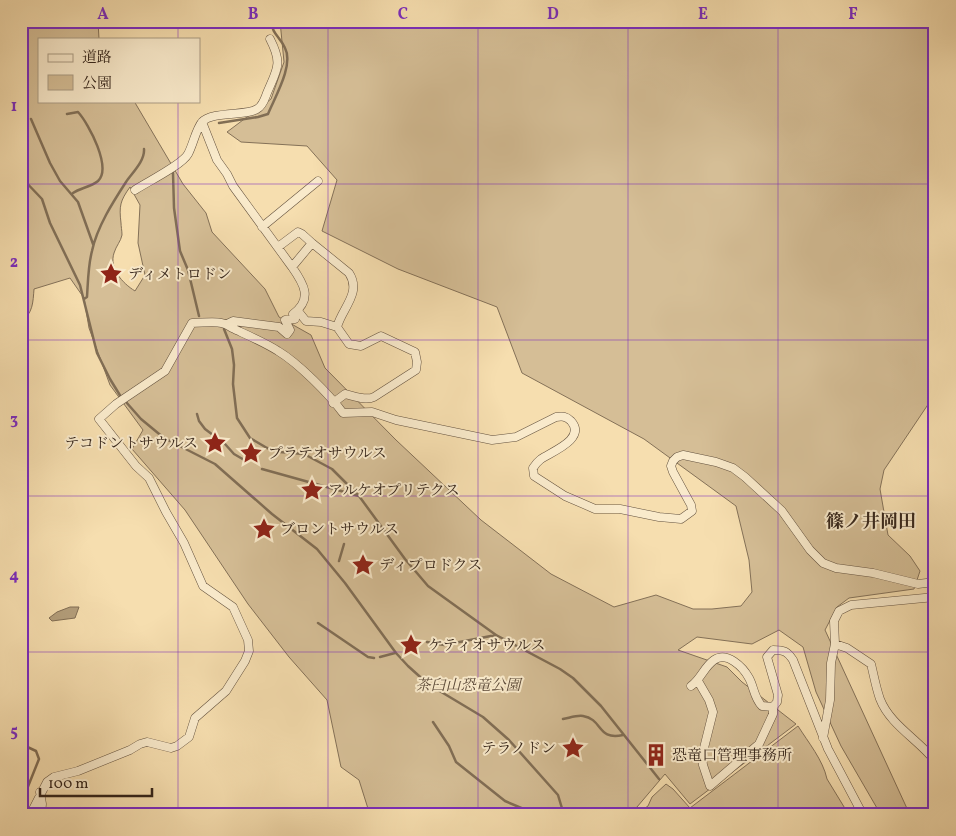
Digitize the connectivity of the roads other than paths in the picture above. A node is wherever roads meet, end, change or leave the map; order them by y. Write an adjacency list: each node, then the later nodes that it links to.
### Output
1 (270, 39): 2 (street)
2 (202, 122): 4 (street); 5 (street)
3 (318, 180): 5 (street)
4 (134, 190)
5 (262, 227): 7 (street)
6 (312, 243): 7 (street); 8 (street); 11 (street)
7 (278, 247): 8 (street)
8 (292, 267): 9 (street)
9 (298, 310): 10 (street); 11 (street)
10 (227, 324): 12 (street); 19 (street)
11 (337, 327): 12 (street)
12 (334, 403): 13 (street)
13 (935, 582)
14 (935, 597): 15 (street)
15 (835, 644): 17 (street); 18 (street)
16 (773, 707): 16 (street); 17 (street)
17 (824, 738): 22 (street)
18 (935, 761)
19 (40, 792): 20 (street); 21 (street)
20 (30, 815)
21 (42, 815)
22 (863, 815)

